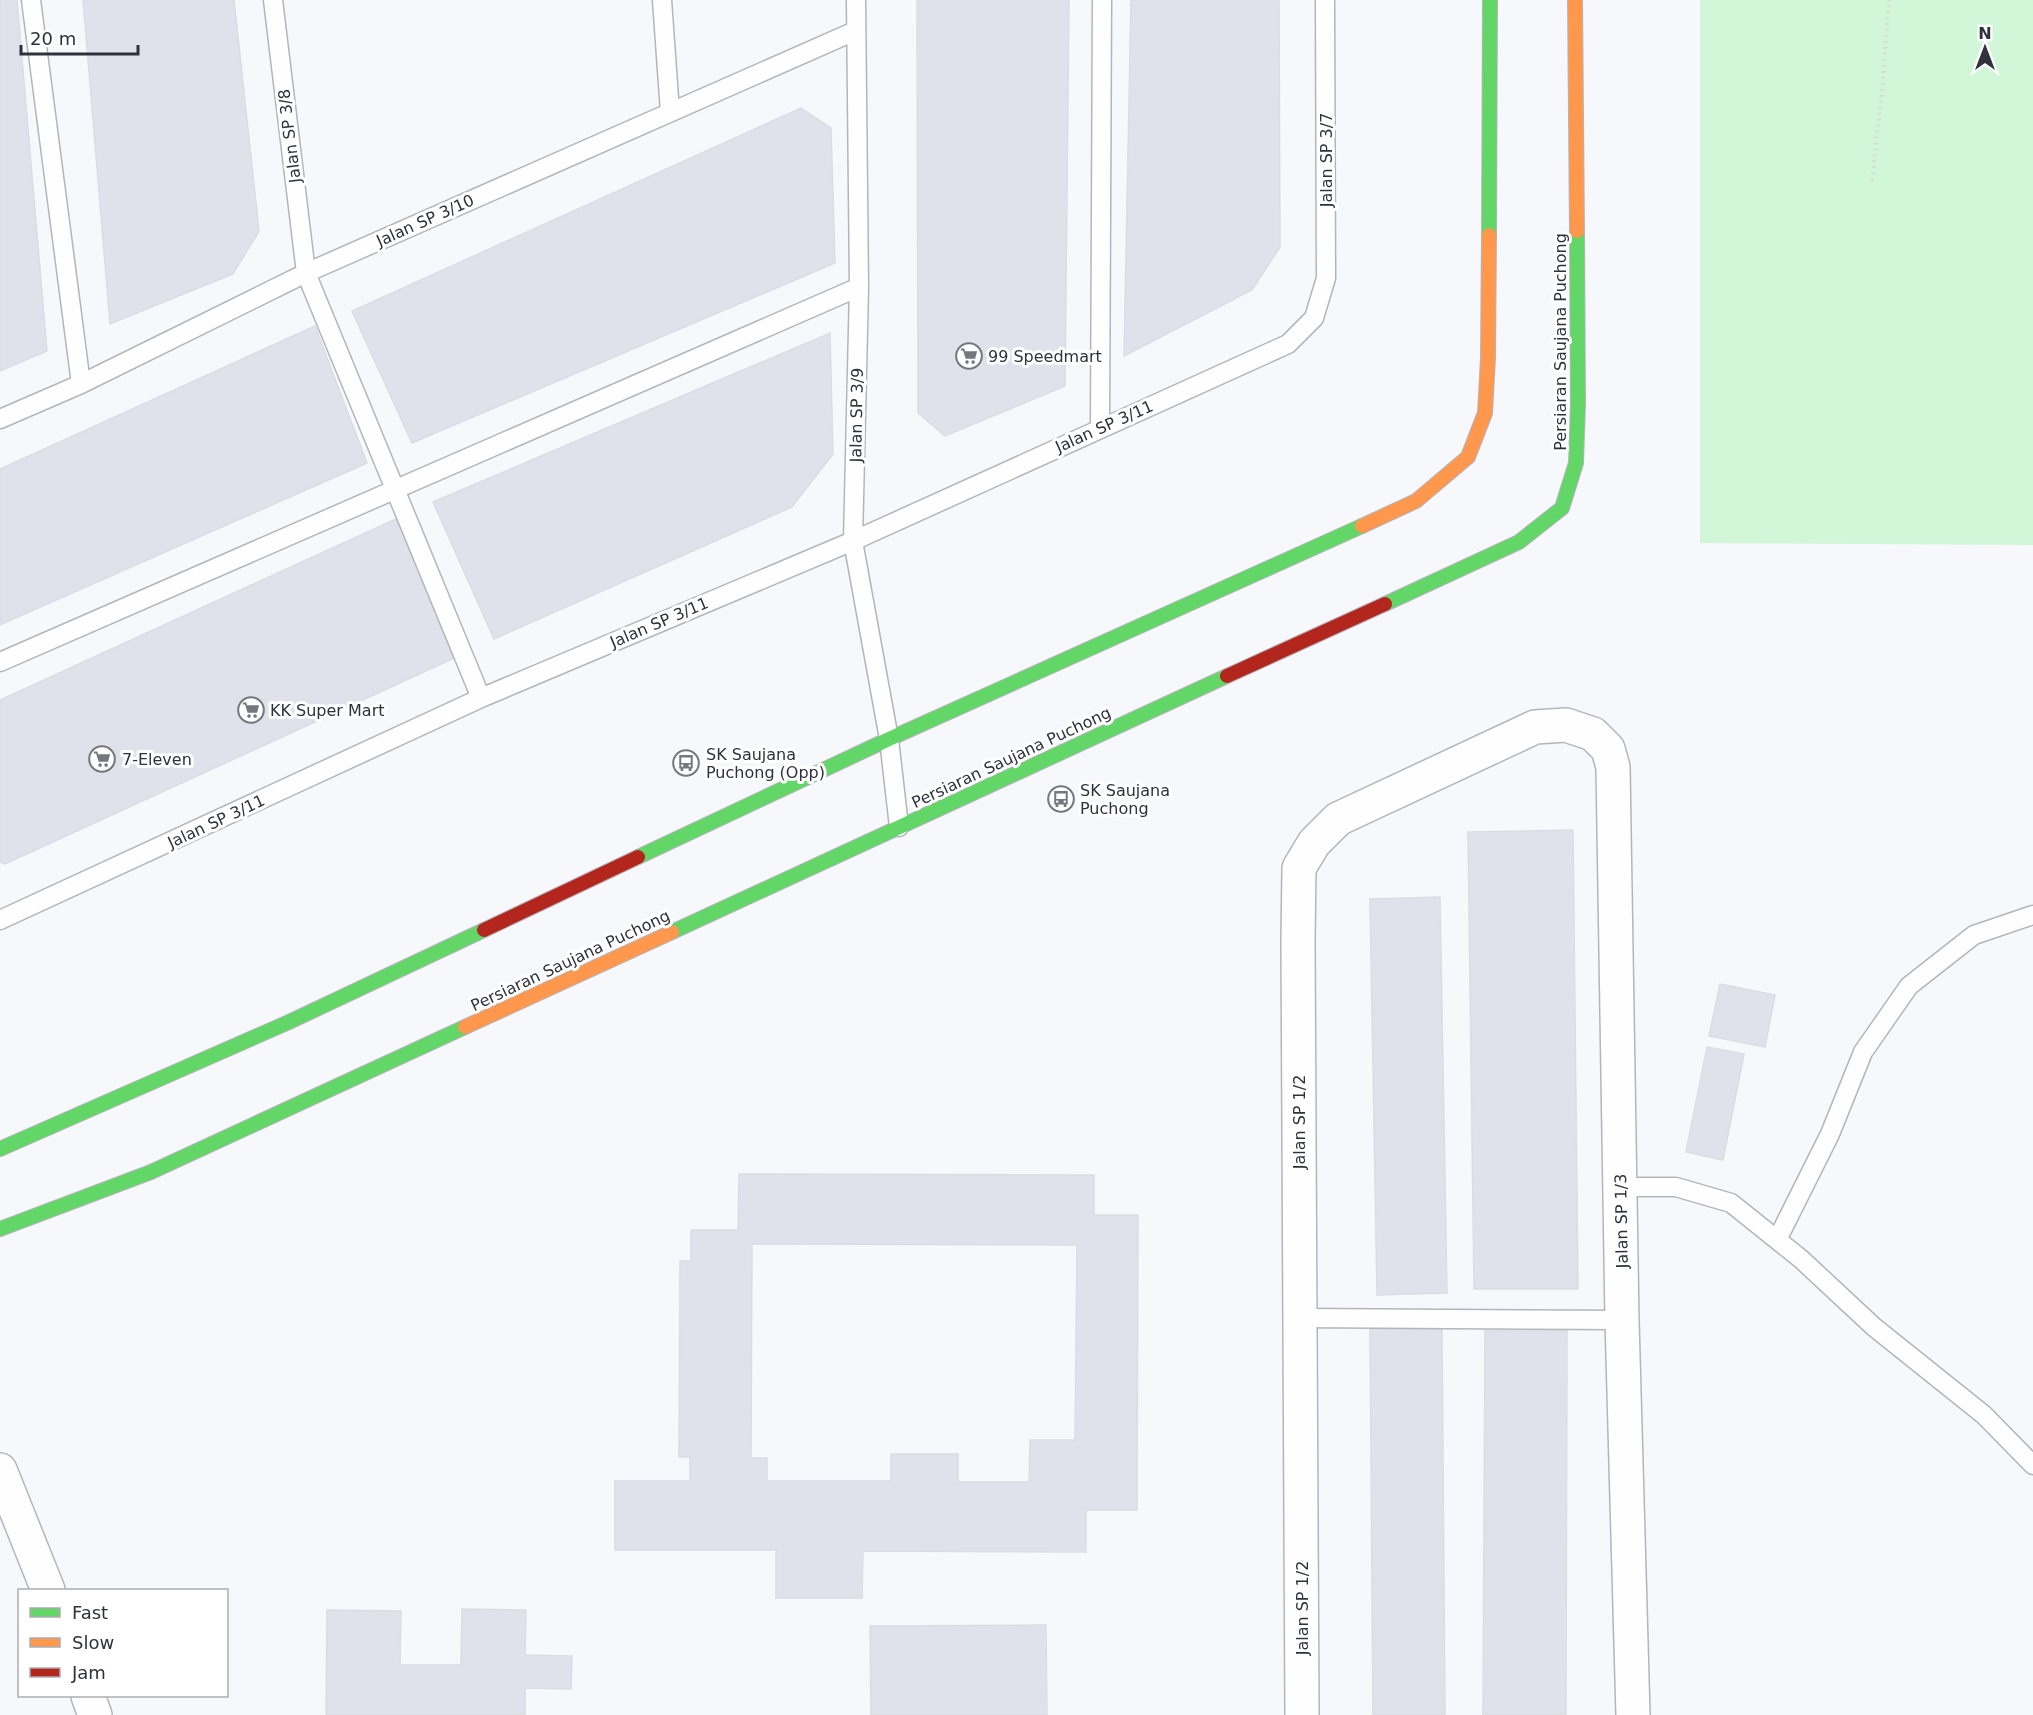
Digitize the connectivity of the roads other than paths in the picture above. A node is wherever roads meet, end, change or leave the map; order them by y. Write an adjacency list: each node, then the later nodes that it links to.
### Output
1 (31, 0): 14 (lane)
2 (273, 0): 11 (lane, Jalan SP 3/8)
3 (662, 0): 10 (lane)
4 (856, 0): 9 (lane, Jalan SP 3/9)
5 (1102, 0): 16 (lane)
6 (1325, 0): 13 (lane, Jalan SP 3/7)
7 (1490, 0): 22 (street)
8 (1575, 0): 23 (street, Persiaran Saujana Puchong)
9 (855, 31): 10 (lane, Jalan SP 3/10); 12 (lane, Jalan SP 3/9)
10 (670, 112): 11 (lane, Jalan SP 3/10)
11 (306, 273): 14 (lane, Jalan SP 3/10); 17 (lane, Jalan SP 3/8)
12 (859, 287): 17 (lane); 18 (lane, Jalan SP 3/9)
13 (1314, 318): 16 (lane, Jalan SP 3/11)
14 (81, 384): 15 (lane, Jalan SP 3/10)
15 (0, 419)
16 (1100, 427): 18 (lane, Jalan SP 3/11)
17 (394, 489): 19 (lane); 20 (lane, Jalan SP 3/8)
18 (853, 541): 20 (lane, Jalan SP 3/11); 22 (lane, Jalan SP 3/9)
19 (0, 662)
20 (481, 698): 25 (lane, Jalan SP 3/11)
21 (1593, 734): 27 (street, Jalan SP 1/3); 30 (street, Jalan SP 1/2)
22 (889, 739): 23 (lane, Jalan SP 3/9); 26 (street)
23 (899, 826): 28 (street, Persiaran Saujana Puchong)
24 (2033, 915): 29 (lane)
25 (0, 920)
26 (0, 1149)
27 (1621, 1187): 29 (lane); 31 (street, Jalan SP 1/3)
28 (0, 1229)
29 (1777, 1240): 32 (lane)
30 (1300, 1318): 31 (lane); 37 (street, Jalan SP 1/2)
31 (1622, 1320): 38 (street, Jalan SP 1/3)
32 (2033, 1466)
33 (0, 1470): 34 (street)
34 (48, 1589)
35 (89, 1697): 36 (street)
36 (96, 1715)
37 (1302, 1715)
38 (1633, 1715)

